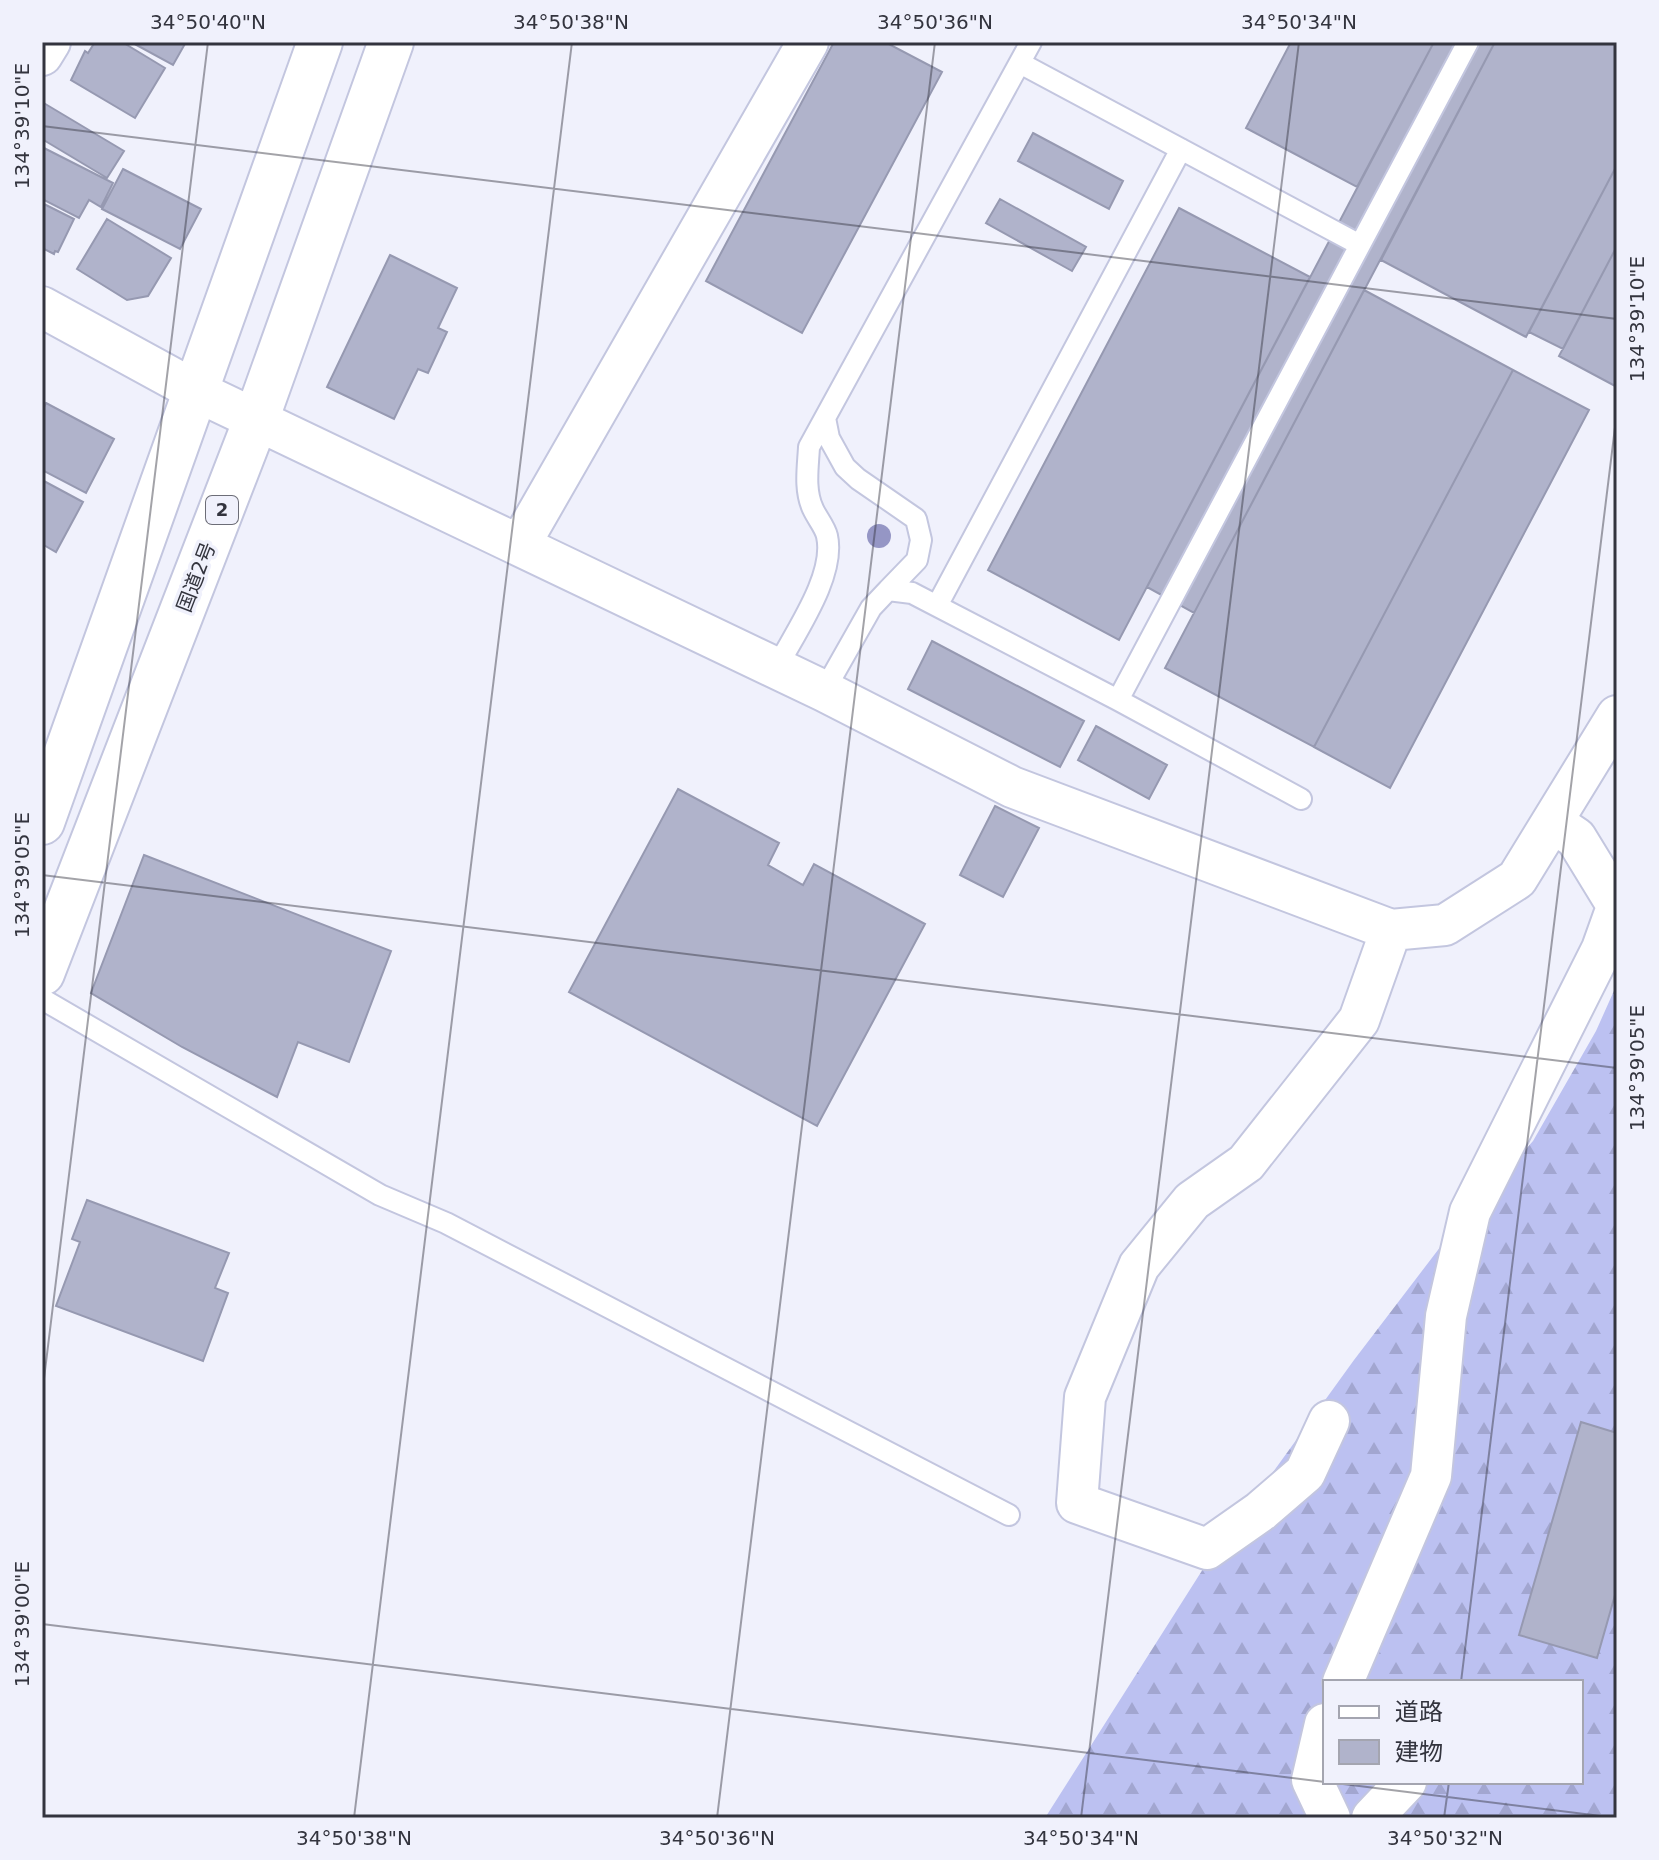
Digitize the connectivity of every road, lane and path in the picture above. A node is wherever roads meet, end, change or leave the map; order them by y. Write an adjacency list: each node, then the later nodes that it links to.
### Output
1 (50, 42): 7 (street)
2 (320, 42): 12 (highway)
3 (391, 42): 14 (highway, 国道2号 / 2)
4 (808, 42): 15 (street)
5 (1031, 42): 8 (lane)
6 (1468, 42): 10 (lane)
7 (42, 55)
8 (1020, 63): 9 (lane); 13 (lane)
9 (1181, 149): 10 (lane); 17 (lane)
10 (1360, 245): 20 (lane)
11 (42, 307): 12 (street)
12 (194, 390): 14 (street); 23 (highway)
13 (825, 418): 16 (lane); 18 (lane)
14 (256, 420): 15 (street); 27 (highway, 国道2号 / 2)
15 (520, 544): 18 (street)
16 (888, 590): 17 (lane); 19 (lane)
17 (938, 604): 20 (lane)
18 (776, 669): 19 (street)
19 (824, 691): 26 (street)
20 (1118, 700): 22 (lane)
21 (1617, 716): 24 (street)
22 (1301, 799)
23 (42, 822)
24 (1554, 823): 25 (street); 26 (street)
25 (1617, 906): 31 (street)
26 (1391, 930): 29 (street)
27 (42, 973)
28 (42, 999): 30 (lane)
29 (1329, 1421)
30 (1009, 1515)
31 (1344, 1680)
32 (1323, 1733): 34 (street)
33 (1404, 1784): 35 (street)
34 (1330, 1818)
35 (1372, 1818)

